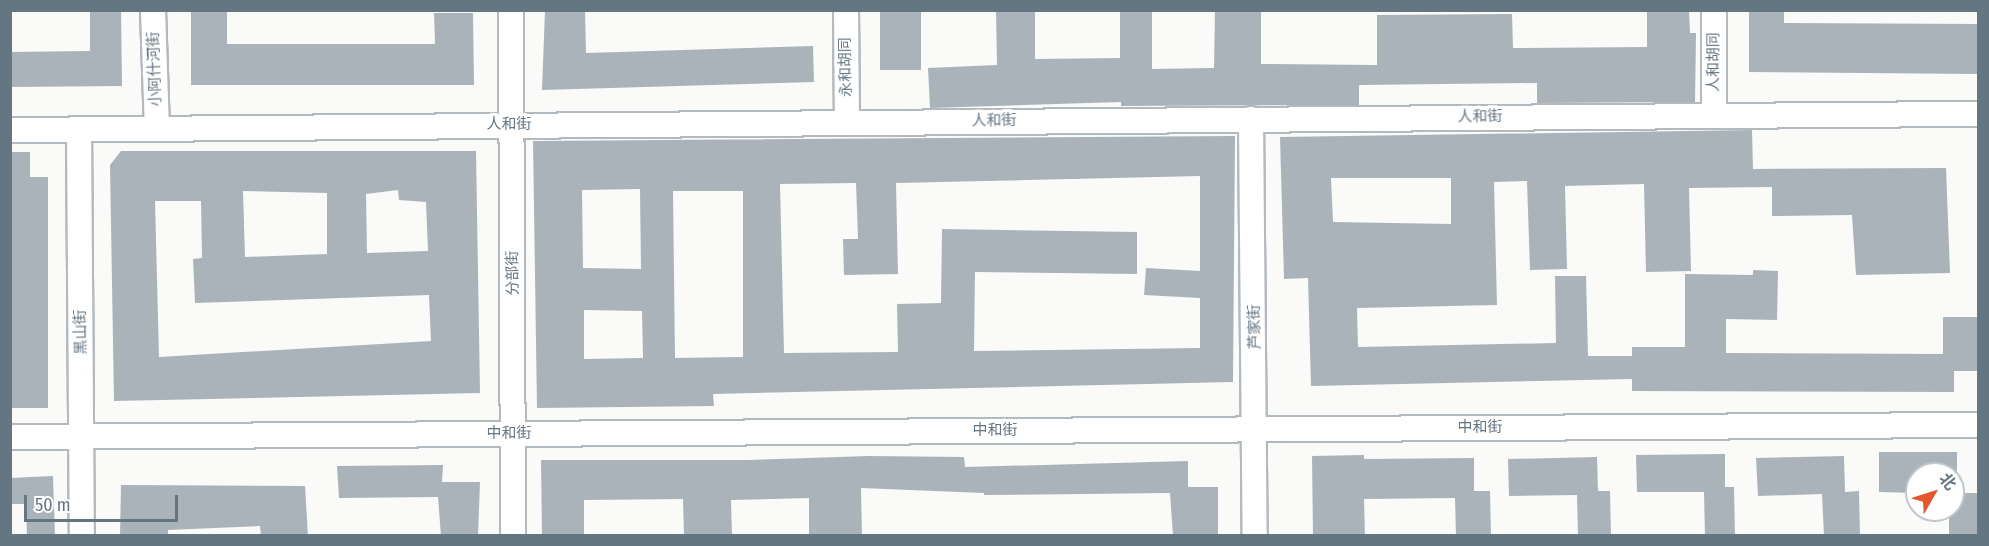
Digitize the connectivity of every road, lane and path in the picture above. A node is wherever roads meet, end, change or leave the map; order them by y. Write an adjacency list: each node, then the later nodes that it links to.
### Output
1 (153, 10): 11 (street, 小阿什河街)
2 (511, 10): 9 (street, 分部街)
3 (846, 10): 8 (street, 永和胡同)
4 (1714, 10): 5 (street, 人和胡同)
5 (1714, 114): 6 (street, 人和街); 7 (street, 人和街)
6 (1978, 114)
7 (1251, 119): 8 (street, 人和街); 14 (street, 芦家街)
8 (847, 123): 9 (street, 人和街)
9 (511, 125): 11 (street, 人和街); 15 (street, 分部街)
10 (79, 129): 11 (street, 人和街); 12 (street, 人和街); 17 (street, 黑山街)
11 (157, 129)
12 (10, 130)
13 (1978, 425): 14 (street, 中和街)
14 (1256, 429): 15 (street, 中和街); 20 (street, 芦家街)
15 (514, 434): 17 (street, 中和街); 19 (street, 分部街)
16 (10, 437): 17 (street, 中和街)
17 (82, 437): 18 (street, 黑山街)
18 (82, 536)
19 (513, 536)
20 (1256, 536)

